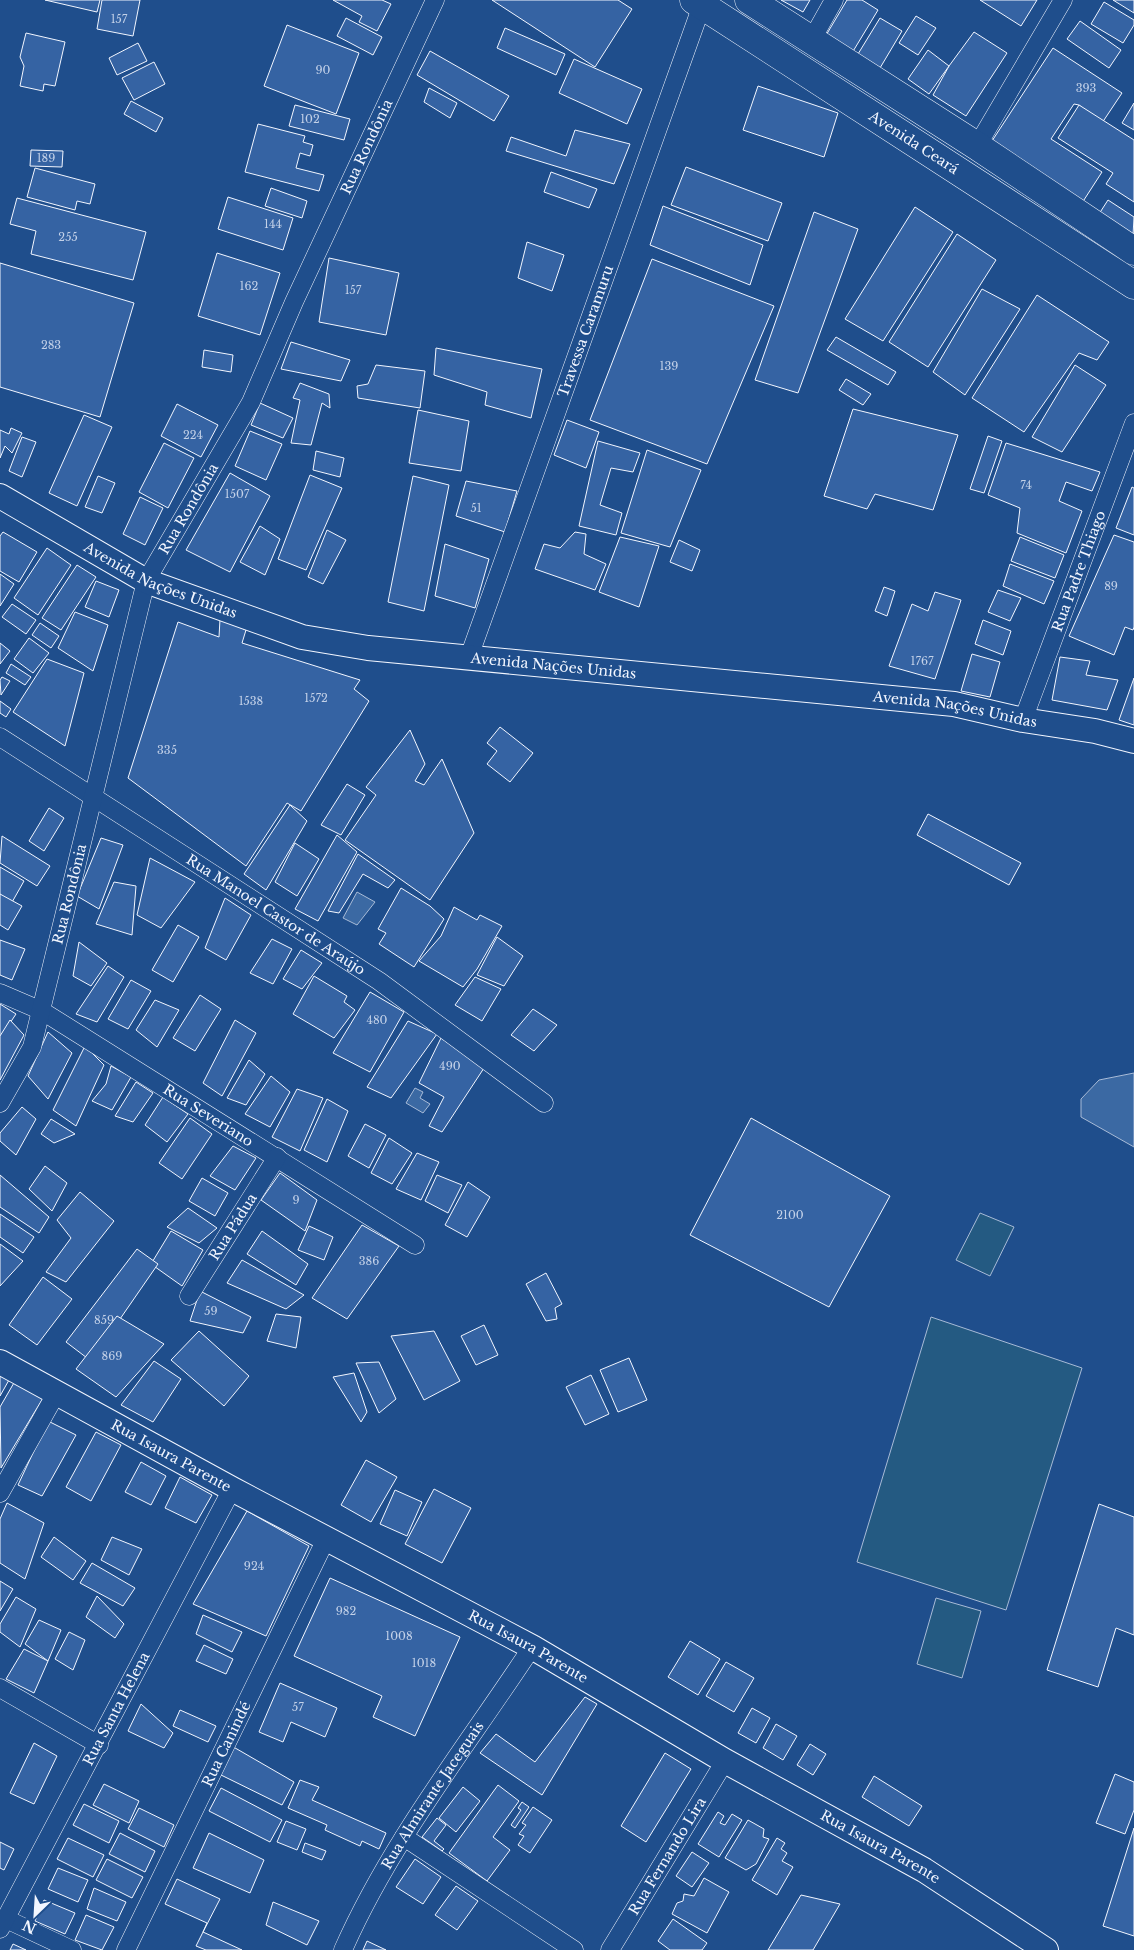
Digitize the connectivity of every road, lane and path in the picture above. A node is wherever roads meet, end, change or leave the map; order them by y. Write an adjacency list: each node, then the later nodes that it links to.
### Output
1 (435, 0): 12 (street, Rua Rondônia)
2 (749, 0): 6 (main road)
3 (834, 0): 6 (street)
4 (1063, 0): 7 (street)
5 (698, 3): 9 (main road, Avenida Ceará); 13 (street, Travessa Caramuru)
6 (811, 41): 7 (main road)
7 (977, 146): 8 (main road)
8 (1134, 251)
9 (1134, 285)
10 (1134, 423): 14 (street, Rua Padre Thiago)
11 (0, 496): 12 (street, Avenida Nações Unidas)
12 (146, 581): 13 (street, Avenida Nações Unidas); 17 (street, Rua Rondônia)
13 (469, 657): 14 (street, Avenida Nações Unidas)
14 (1023, 720): 16 (street, Avenida Nações Unidas)
15 (0, 737): 17 (street, Rua Manoel Castor de Araújo)
16 (1134, 742)
17 (93, 796): 19 (street, Rua Rondônia); 21 (street, Rua Manoel Castor de Araújo)
18 (0, 993): 19 (street, Rua Severiano)
19 (42, 1011): 20 (street, Rua Rondônia); 22 (street, Rua Severiano)
20 (0, 1103)
21 (544, 1103)
22 (277, 1157): 23 (street, Rua Severiano); 24 (street, Rua Pádua)
23 (415, 1245)
24 (188, 1296)
25 (0, 1362): 26 (street, Rua Isaura Parente)
26 (57, 1392): 27 (street, Rua Isaura Parente); 28 (street)
27 (232, 1489): 29 (street, Rua Isaura Parente); 32 (street, Rua Santa Helena)
28 (0, 1493)
29 (326, 1539): 30 (street, Rua Isaura Parente); 37 (street, Rua Canindé)
30 (532, 1647): 33 (street, Rua Isaura Parente); 34 (street, Rua Almirante Jaceguais)
31 (0, 1688): 32 (street)
32 (98, 1745): 35 (street, Rua Santa Helena)
33 (725, 1761): 40 (street, Rua Fernando Lira); 41 (street, Rua Isaura Parente)
34 (404, 1837): 38 (street, Rua Almirante Jaceguais); 39 (street)
35 (3, 1924): 36 (street)
36 (72, 1950)
37 (126, 1950)
38 (343, 1950)
39 (574, 1950)
40 (610, 1950)
41 (1046, 1950)

